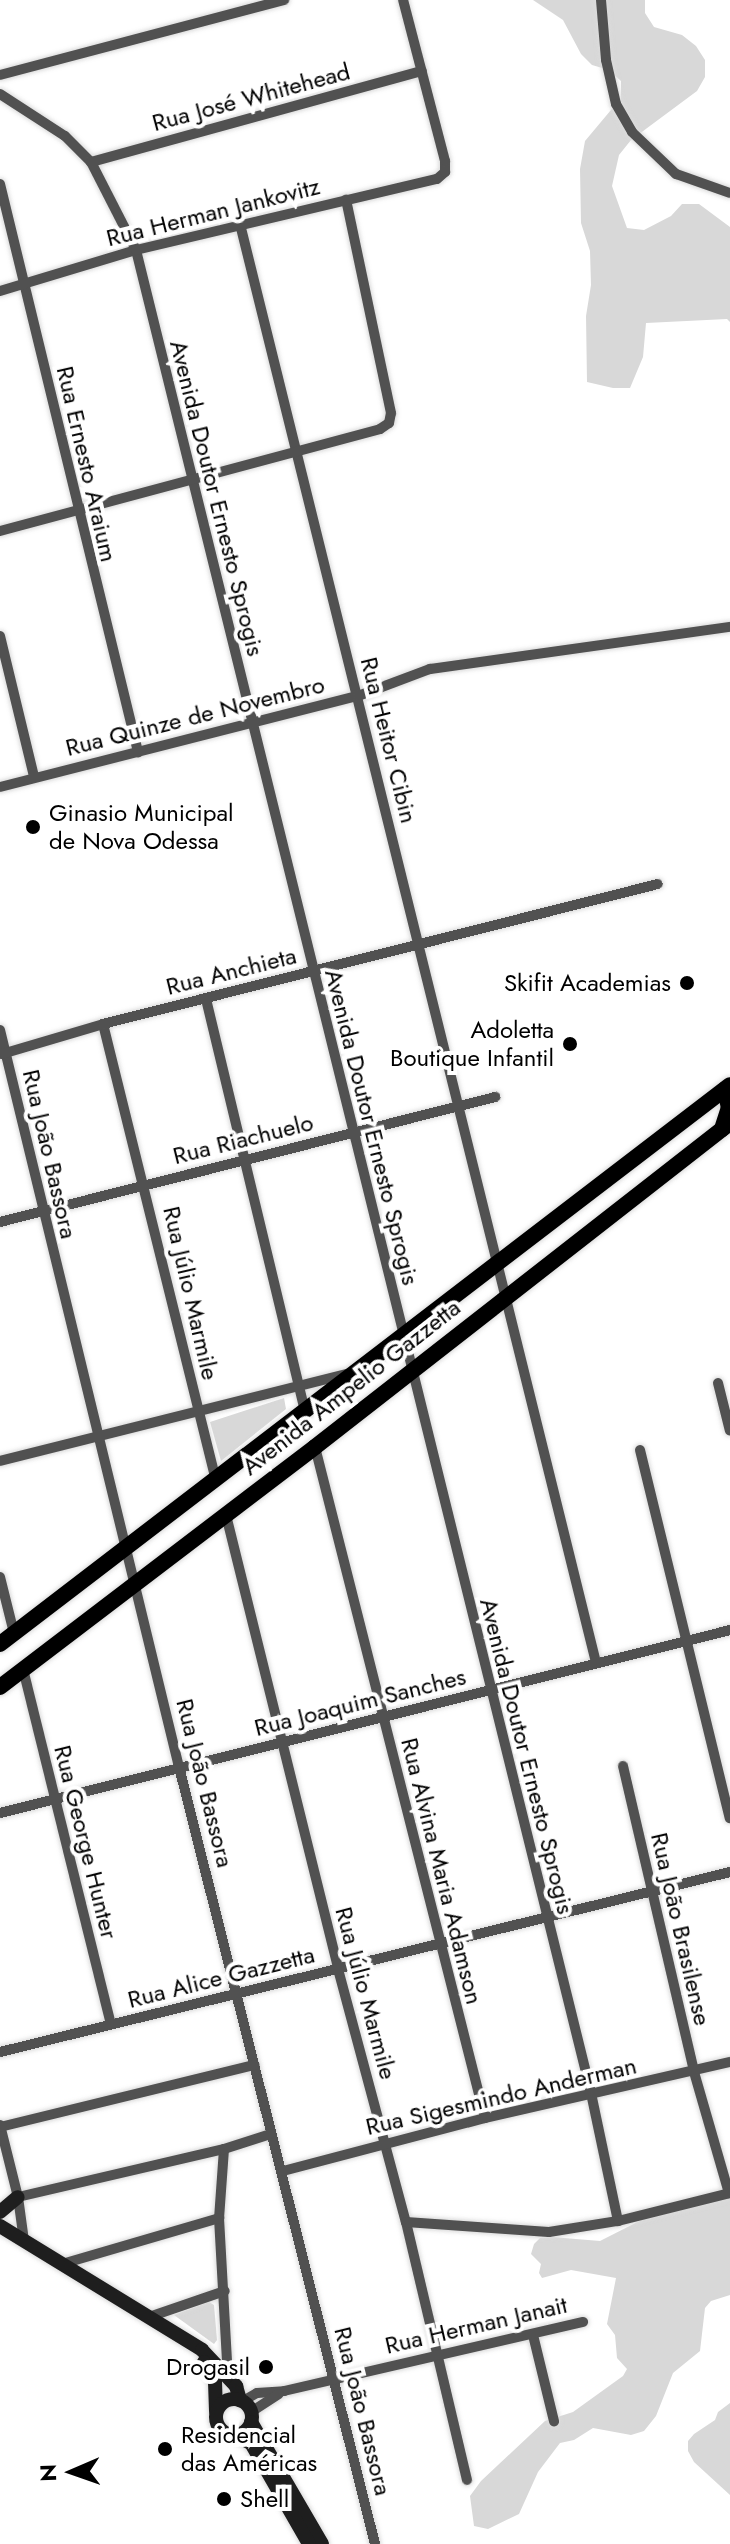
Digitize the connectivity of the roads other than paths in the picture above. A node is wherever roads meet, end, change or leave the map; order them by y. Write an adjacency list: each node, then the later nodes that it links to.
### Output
1 (284, 0): 5 (street)
2 (403, 0): 4 (street)
3 (601, 0): 9 (street)
4 (422, 71): 7 (street, Rua José Whitehead); 10 (street, Rua Herman Jankovitz)
5 (0, 75)
6 (0, 94): 7 (street, Avenida Doutor Ernesto Sprogis)
7 (91, 162): 12 (street, Avenida Doutor Ernesto Sprogis)
8 (0, 184): 13 (street, Rua Ernesto Araium)
9 (730, 193)
10 (346, 200): 11 (street, Rua Herman Jankovitz); 15 (street)
11 (240, 224): 12 (street, Rua Herman Jankovitz); 15 (street, Rua Heitor Cibin)
12 (136, 250): 13 (street, Rua Herman Jankovitz); 16 (street, Avenida Doutor Ernesto Sprogis)
13 (24, 286): 14 (street, Rua Herman Jankovitz); 17 (street, Rua Ernesto Araium)
14 (0, 291)
15 (294, 450): 16 (street); 21 (street, Rua Heitor Cibin)
16 (191, 478): 17 (street); 22 (street, Avenida Doutor Ernesto Sprogis)
17 (77, 512): 18 (street); 23 (street, Rua Ernesto Araium)
18 (0, 531)
19 (730, 627): 21 (street, Rua Quinze de Novembro)
20 (0, 636): 24 (street)
21 (358, 696): 22 (street, Rua Quinze de Novembro); 27 (street, Rua Heitor Cibin)
22 (251, 722): 23 (street, Rua Quinze de Novembro); 28 (street, Avenida Doutor Ernesto Sprogis)
23 (138, 752): 24 (street, Rua Quinze de Novembro)
24 (34, 777): 25 (street, Rua Quinze de Novembro)
25 (0, 787)
26 (658, 884): 27 (street, Rua Anchieta)
27 (419, 944): 28 (street, Rua Anchieta); 35 (street, Rua Heitor Cibin)
28 (313, 971): 29 (street, Rua Anchieta); 37 (street, Avenida Doutor Ernesto Sprogis)
29 (206, 999): 30 (street, Rua Anchieta); 38 (street)
30 (103, 1024): 32 (street, Rua Anchieta); 39 (street, Rua Júlio Marmile)
31 (0, 1030): 32 (street, Rua João Bassora)
32 (3, 1054): 40 (street, Rua João Bassora)
33 (728, 1087): 36 (main road); 42 (main road, Avenida Ampelio Gazzetta)
34 (495, 1097): 35 (street, Rua Riachuelo)
35 (457, 1106): 37 (street, Rua Riachuelo); 42 (street, Rua Heitor Cibin)
36 (726, 1126): 43 (main road, Avenida Ampelio Gazzetta)
37 (352, 1133): 38 (street, Rua Riachuelo); 44 (street, Avenida Doutor Ernesto Sprogis)
38 (245, 1158): 39 (street, Rua Riachuelo); 48 (street)
39 (145, 1184): 40 (street, Rua Riachuelo); 49 (street, Rua Júlio Marmile)
40 (43, 1210): 41 (street, Rua Riachuelo); 52 (street, Rua João Bassora)
41 (0, 1222)
42 (497, 1266): 43 (street, Rua Heitor Cibin); 44 (main road, Avenida Ampelio Gazzetta)
43 (505, 1298): 46 (main road, Avenida Ampelio Gazzetta); 64 (street)
44 (402, 1338): 45 (main road, Avenida Ampelio Gazzetta); 46 (street, Avenida Doutor Ernesto Sprogis)
45 (358, 1372): 48 (street); 50 (main road, Avenida Ampelio Gazzetta)
46 (410, 1372): 53 (main road, Avenida Ampelio Gazzetta); 67 (street, Avenida Doutor Ernesto Sprogis)
47 (718, 1383): 51 (street)
48 (299, 1386): 49 (street); 50 (street)
49 (198, 1411): 52 (street); 56 (street, Rua Júlio Marmile)
50 (305, 1411): 56 (main road, Avenida Ampelio Gazzetta)
51 (730, 1431)
52 (100, 1437): 55 (street); 58 (street, Rua João Bassora)
53 (315, 1447): 57 (main road, Avenida Ampelio Gazzetta); 68 (street, Rua Alvina Maria Adamson)
54 (640, 1450): 63 (street)
55 (0, 1461)
56 (216, 1479): 58 (main road, Avenida Ampelio Gazzetta)
57 (226, 1515): 60 (main road, Avenida Ampelio Gazzetta); 69 (street, Rua Júlio Marmile)
58 (126, 1547): 60 (street, Rua João Bassora); 62 (main road, Avenida Ampelio Gazzetta)
59 (0, 1577): 62 (street)
60 (135, 1581): 65 (main road, Avenida Ampelio Gazzetta); 71 (street, Rua João Bassora)
61 (730, 1630): 63 (street, Rua Joaquim Sanches)
62 (7, 1638)
63 (686, 1641): 64 (street, Rua Joaquim Sanches); 74 (street)
64 (596, 1663): 67 (street, Rua Joaquim Sanches)
65 (23, 1669): 66 (main road, Avenida Ampelio Gazzetta); 72 (street, Rua George Hunter)
66 (0, 1687)
67 (490, 1690): 68 (street, Rua Joaquim Sanches); 77 (street, Avenida Doutor Ernesto Sprogis)
68 (383, 1717): 69 (street, Rua Joaquim Sanches); 78 (street, Rua Alvina Maria Adamson)
69 (282, 1743): 71 (street, Rua Joaquim Sanches); 79 (street, Rua Júlio Marmile)
70 (623, 1766): 76 (street, Rua João Brasilense)
71 (179, 1767): 72 (street, Rua Joaquim Sanches); 80 (street, Rua João Bassora)
72 (55, 1799): 73 (street, Rua Joaquim Sanches); 81 (street, Rua George Hunter)
73 (0, 1813)
74 (730, 1818)
75 (730, 1872): 76 (street, Rua Alice Gazzetta)
76 (653, 1891): 77 (street, Rua Alice Gazzetta); 85 (street, Rua João Brasilense)
77 (546, 1916): 78 (street, Rua Alice Gazzetta); 86 (street, Avenida Doutor Ernesto Sprogis)
78 (440, 1944): 79 (street, Rua Alice Gazzetta); 87 (street, Rua Alvina Maria Adamson)
79 (338, 1969): 80 (street, Rua Alice Gazzetta); 90 (street, Rua Júlio Marmile)
80 (238, 1995): 81 (street, Rua Alice Gazzetta); 84 (street, Rua João Bassora)
81 (111, 2024): 82 (street, Rua Alice Gazzetta)
82 (0, 2052)
83 (730, 2062): 85 (street, Rua Sigesmindo Anderman)
84 (255, 2065): 88 (street); 89 (street, Rua João Bassora)
85 (694, 2072): 86 (street, Rua Sigesmindo Anderman); 93 (street, Rua João Brasilense)
86 (591, 2093): 87 (street, Rua Sigesmindo Anderman); 97 (street, Avenida Doutor Ernesto Sprogis)
87 (485, 2118): 90 (street, Rua Sigesmindo Anderman)
88 (0, 2126): 94 (street)
89 (271, 2134): 91 (street); 92 (street, Rua João Bassora)
90 (384, 2144): 92 (street, Rua Sigesmindo Anderman); 98 (street, Rua Júlio Marmile)
91 (224, 2149): 94 (street); 96 (street)
92 (283, 2171): 109 (street, Rua João Bassora)
93 (730, 2193): 97 (street)
94 (18, 2197): 95 (main road); 100 (street)
95 (0, 2212)
96 (219, 2218): 101 (street); 102 (street)
97 (618, 2221): 98 (street)
98 (406, 2222): 107 (street, Rua Júlio Marmile)
99 (0, 2226): 100 (main road)
100 (24, 2241): 101 (main road)
101 (62, 2264): 103 (main road)
102 (225, 2291): 103 (street); 108 (street)
103 (149, 2317): 106 (main road)
104 (583, 2322): 105 (street, Rua Herman Janait)
105 (533, 2335): 107 (street, Rua Herman Janait); 112 (street)
106 (192, 2345): 108 (main road); 111 (main road)
107 (436, 2353): 109 (street, Rua Herman Janait); 114 (street, Rua Júlio Marmile)
108 (228, 2377): 110 (main road)
109 (335, 2378): 110 (street, Rua Herman Janait); 117 (street, Rua João Bassora)
110 (246, 2409): 111 (main road); 113 (main road); 116 (main road)
111 (216, 2411): 113 (main road)
112 (554, 2421)
113 (235, 2435): 115 (main road)
114 (467, 2480)
115 (309, 2544)
116 (322, 2544)
117 (375, 2544)

